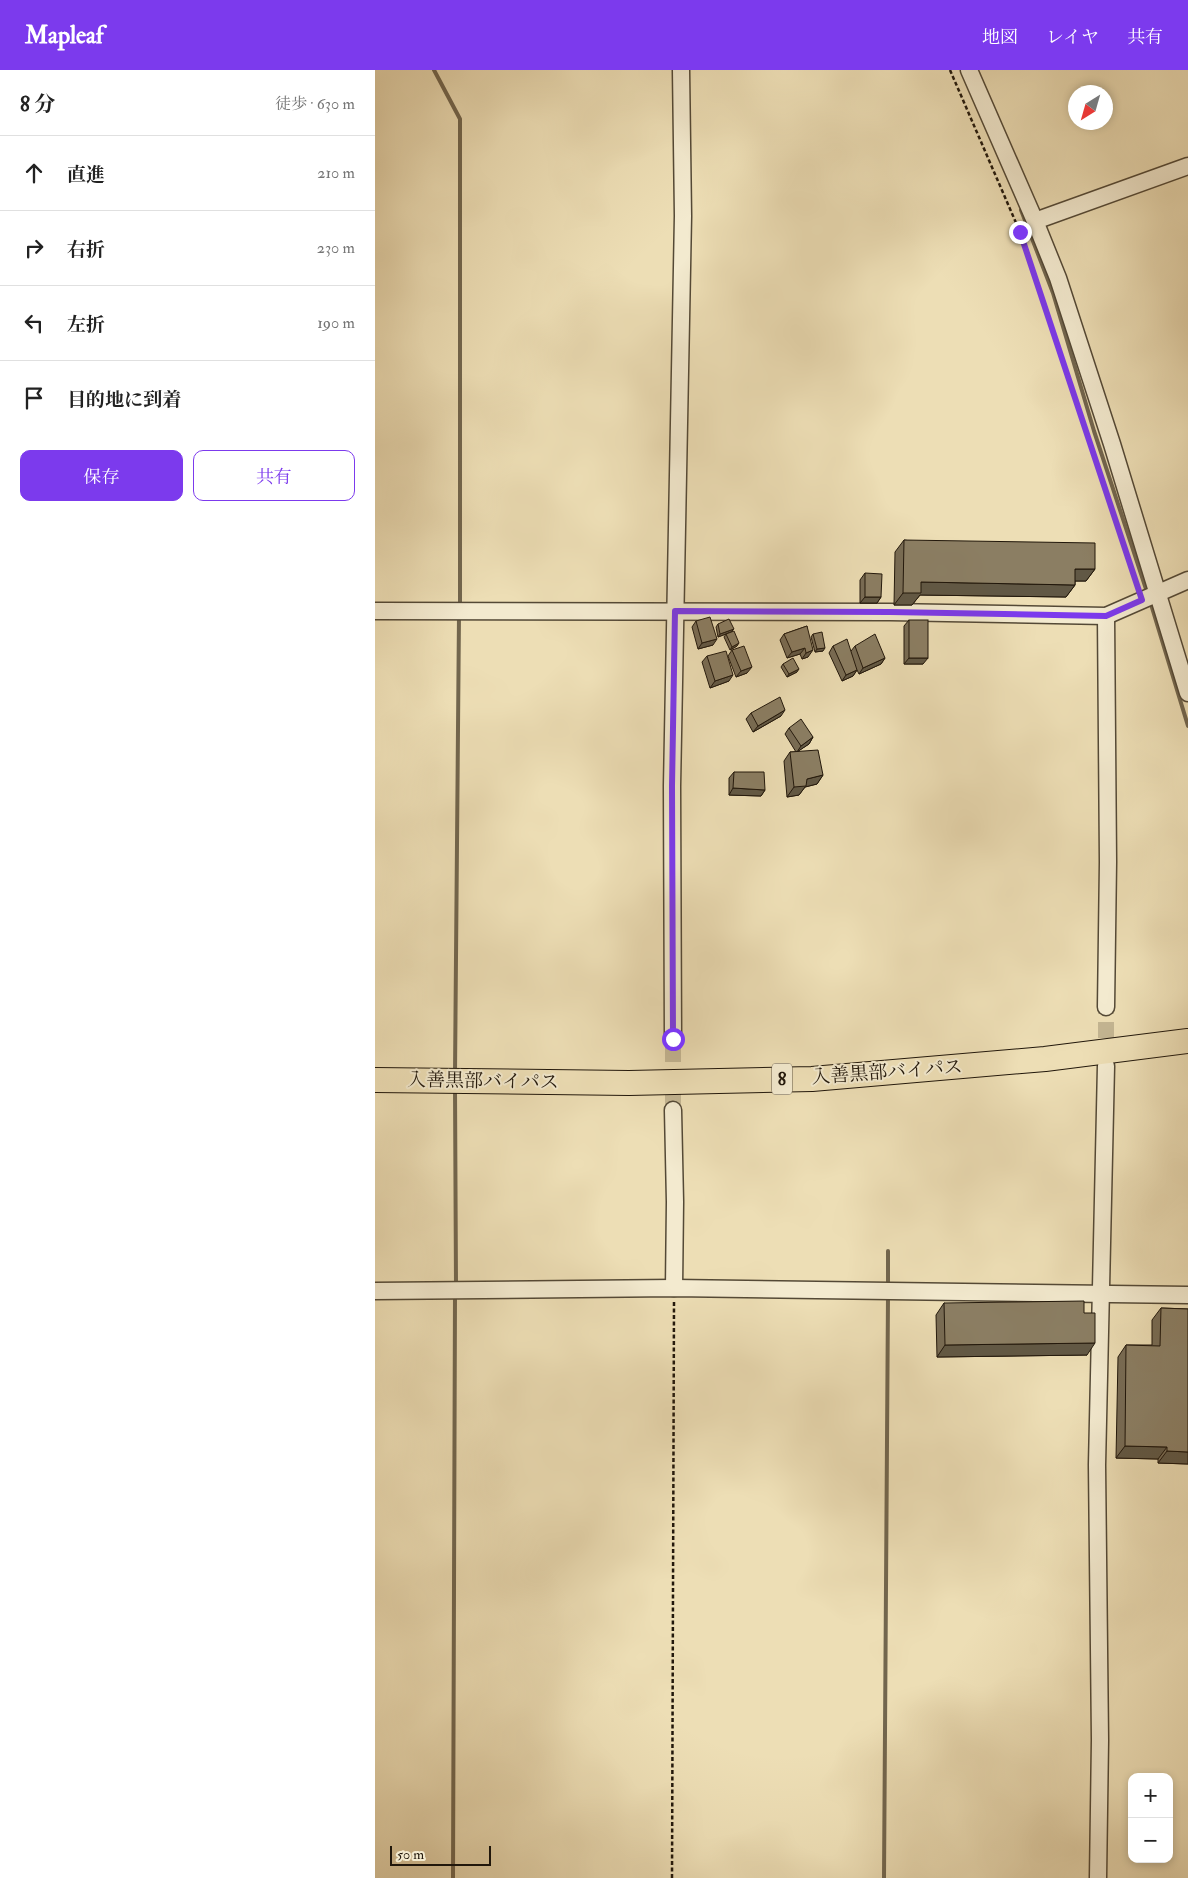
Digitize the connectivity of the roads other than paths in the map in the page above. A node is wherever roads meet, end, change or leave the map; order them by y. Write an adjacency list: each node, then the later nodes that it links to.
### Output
1 (681, 70): 8 (street)
2 (969, 70): 4 (street)
3 (1188, 166): 4 (street)
4 (1035, 221): 6 (street)
5 (1188, 580): 6 (street)
6 (1158, 593): 9 (street); 10 (street)
7 (375, 611): 8 (street)
8 (675, 611): 9 (street); 12 (street)
9 (1106, 616): 11 (street)
10 (1188, 693)
11 (1106, 1006)
12 (673, 1039)
13 (1188, 1041): 15 (highway, 入善黒部バイパス / 8)
14 (1106, 1066): 19 (street)
15 (375, 1080)
16 (673, 1110): 17 (street)
17 (674, 1288): 18 (street); 19 (street)
18 (375, 1291)
19 (1100, 1294): 20 (street); 21 (street)
20 (1188, 1295)
21 (1098, 1878)

